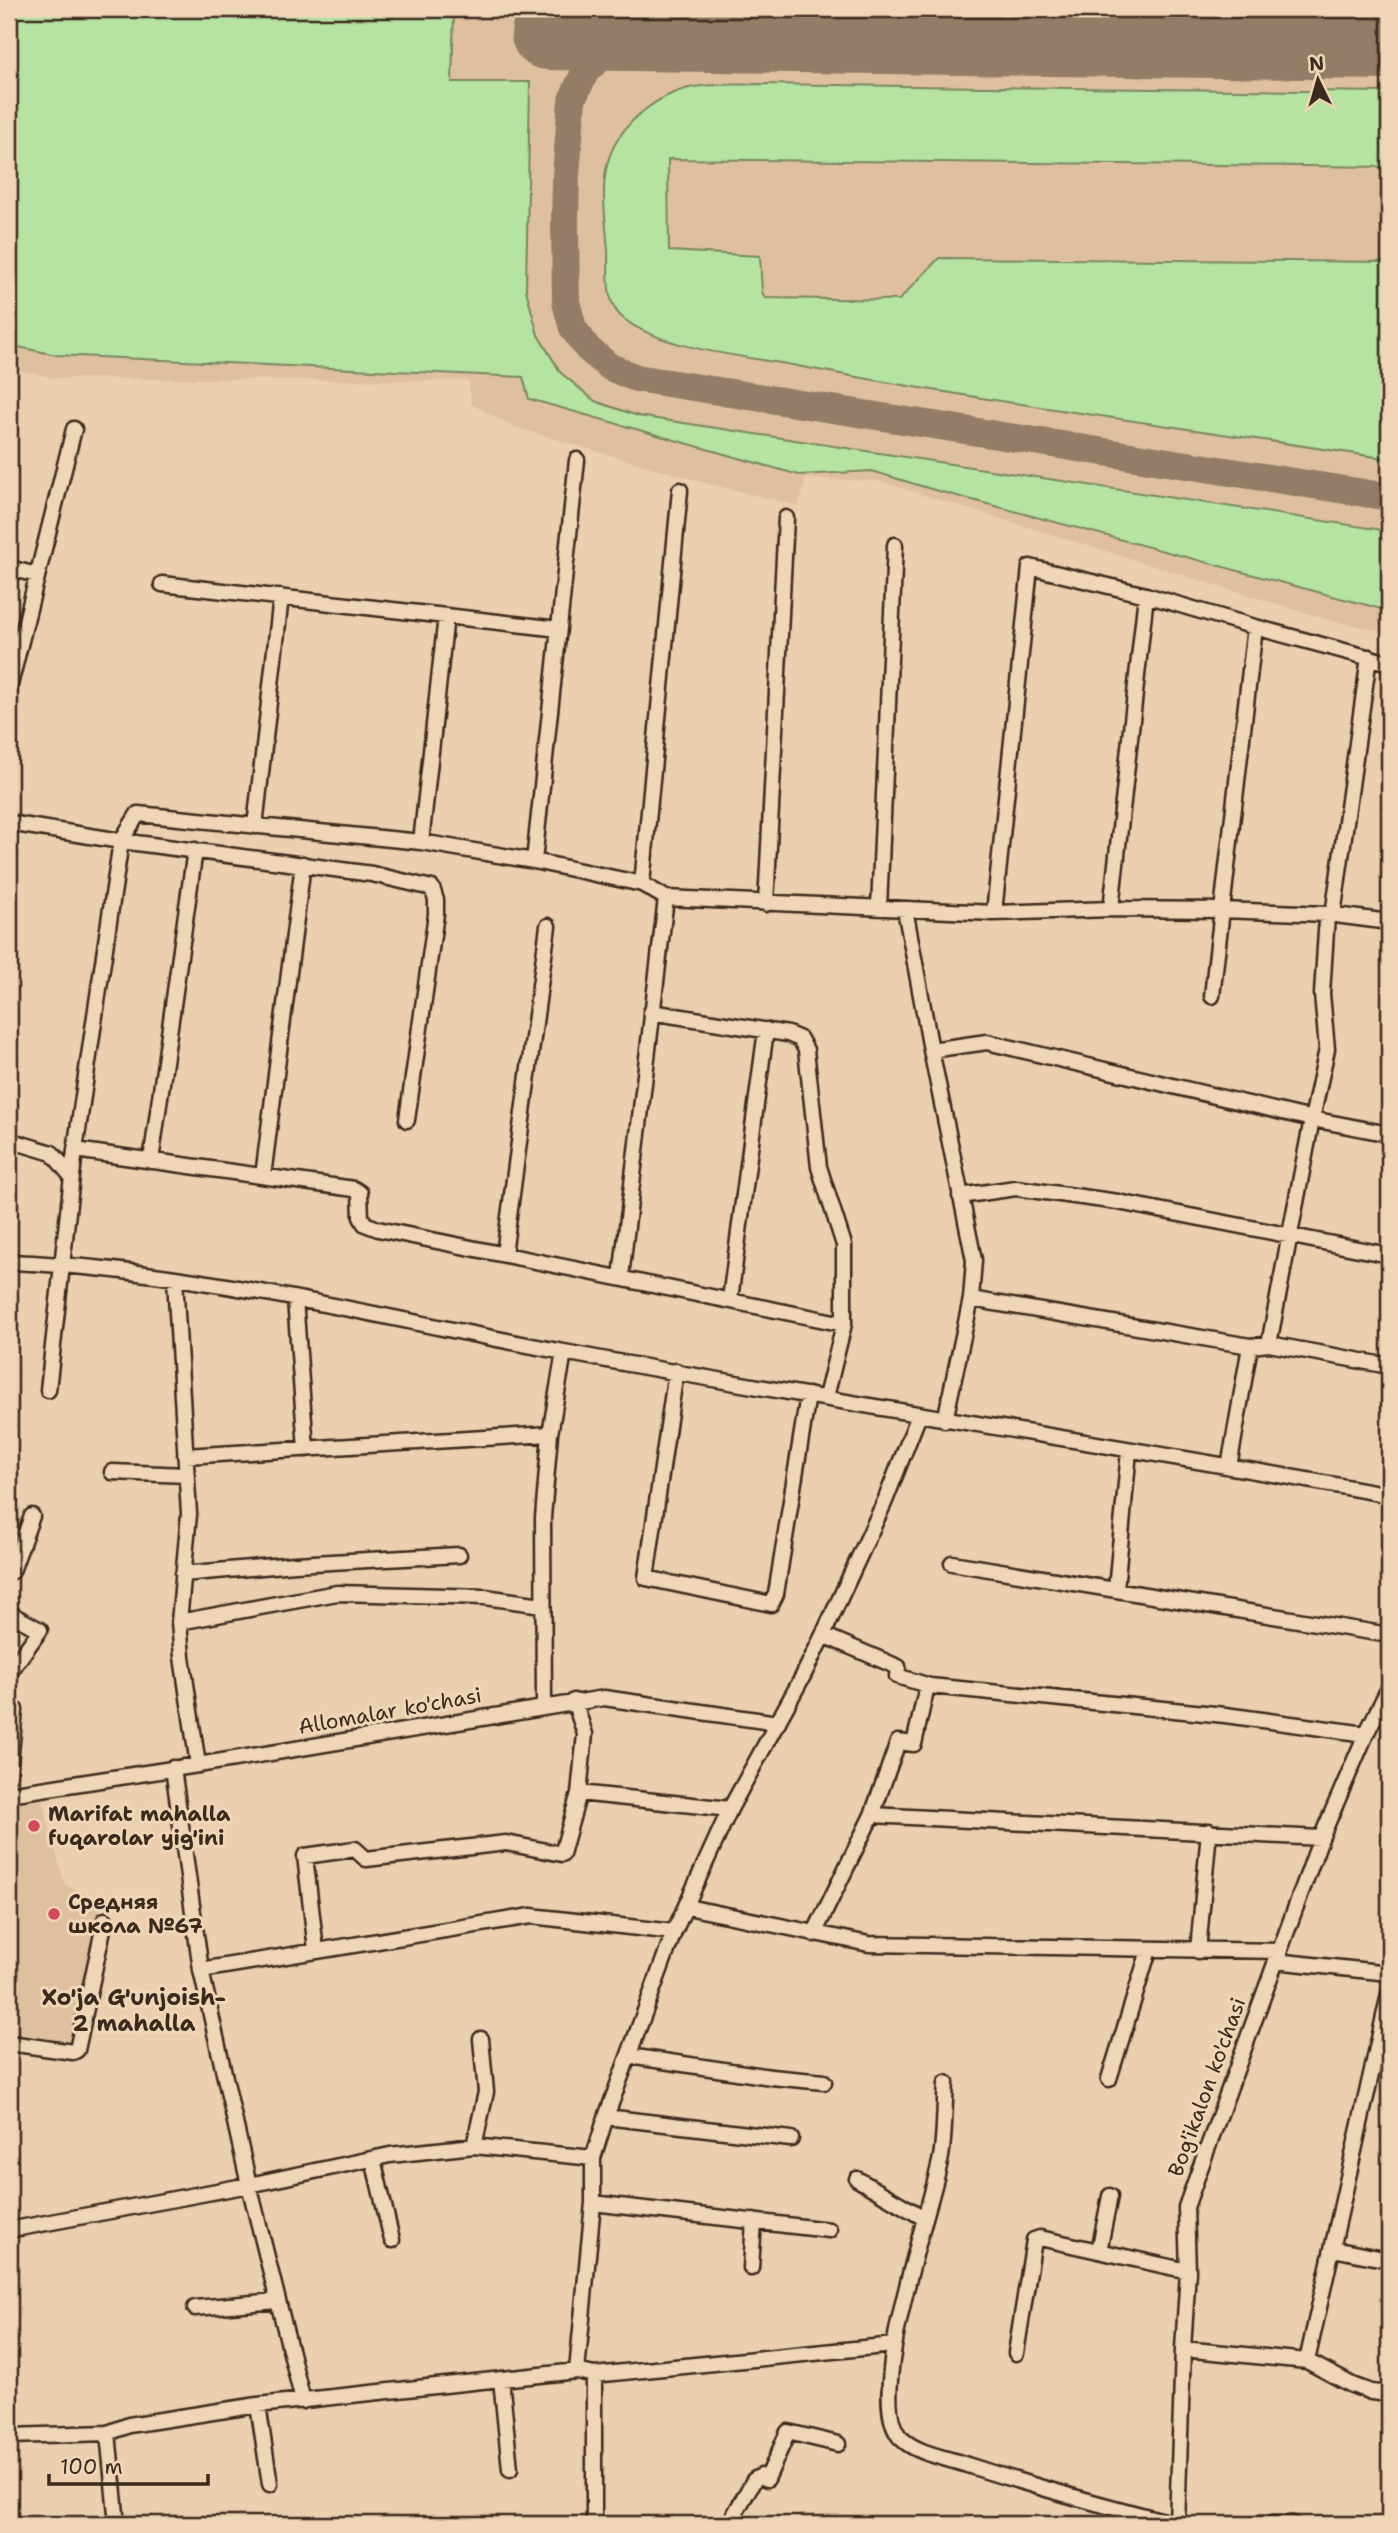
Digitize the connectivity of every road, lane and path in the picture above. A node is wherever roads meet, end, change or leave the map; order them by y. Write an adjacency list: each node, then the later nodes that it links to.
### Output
1 (74, 429): 7 (street)
2 (577, 460): 13 (street)
3 (680, 489): 24 (street)
4 (786, 518): 26 (street)
5 (895, 545): 27 (street)
6 (9, 568): 7 (street)
7 (37, 575): 16 (street)
8 (162, 584): 10 (street)
9 (1146, 595): 12 (street); 29 (street); 31 (street)
10 (281, 597): 11 (street); 18 (street)
11 (446, 616): 13 (street); 20 (street)
12 (1255, 628): 14 (street); 30 (street)
13 (559, 629): 22 (street)
14 (1369, 657): 15 (street); 32 (street)
15 (1389, 663)
16 (9, 689)
17 (9, 823): 19 (street)
18 (255, 826): 19 (street); 20 (street)
19 (121, 841): 21 (street); 43 (street)
20 (421, 842): 22 (street)
21 (195, 850): 23 (street); 44 (street)
22 (534, 861): 24 (street)
23 (303, 864): 40 (street); 45 (street)
24 (642, 884): 25 (street)
25 (666, 898): 26 (street); 36 (street)
26 (766, 904): 27 (street)
27 (879, 908): 28 (street)
28 (905, 909): 31 (street); 38 (street)
29 (1111, 909): 30 (street); 31 (street)
30 (1222, 910): 32 (street); 35 (street)
31 (994, 913)
32 (1333, 915): 33 (street); 39 (street)
33 (1389, 922)
34 (548, 926): 49 (street)
35 (1212, 996)
36 (651, 1012): 37 (street); 53 (street)
37 (766, 1030): 57 (street); 58 (street)
38 (931, 1050): 39 (street); 47 (street)
39 (1312, 1119): 41 (street); 48 (street)
40 (407, 1120)
41 (1389, 1134)
42 (9, 1140): 46 (street)
43 (75, 1150): 44 (street); 46 (street)
44 (151, 1161): 45 (street)
45 (263, 1176): 49 (street)
46 (72, 1177): 52 (street)
47 (960, 1196): 48 (street); 56 (street)
48 (1291, 1236): 50 (street); 59 (street)
49 (504, 1254): 53 (street)
50 (1389, 1255)
51 (10, 1266): 52 (street)
52 (63, 1266): 54 (street); 64 (street)
53 (621, 1277): 57 (street)
54 (175, 1279): 55 (street); 72 (street)
55 (295, 1299): 61 (street); 70 (street)
56 (971, 1299): 60 (street); 68 (street)
57 (730, 1300): 58 (street)
58 (844, 1324): 66 (street)
59 (1269, 1344): 60 (street); 62 (street)
60 (1250, 1346): 73 (street)
61 (564, 1352): 63 (street); 69 (street)
62 (1389, 1366)
63 (676, 1371): 65 (street); 65 (street)
64 (48, 1390)
65 (808, 1395): 66 (street)
66 (826, 1397): 67 (street)
67 (919, 1415): 68 (street); 86 (street)
68 (945, 1420): 71 (street)
69 (550, 1434): 70 (street); 83 (street)
70 (306, 1449): 72 (street)
71 (1129, 1451): 73 (street); 82 (street)
72 (185, 1456): 75 (street)
73 (1229, 1467): 76 (street)
74 (112, 1472): 75 (street)
75 (187, 1475): 81 (street)
76 (1389, 1495)
77 (32, 1516): 80 (street)
78 (459, 1555): 81 (street)
79 (952, 1563): 82 (street)
80 (9, 1571)
81 (183, 1574): 85 (street)
82 (1116, 1589): 87 (street)
83 (542, 1605): 85 (street); 93 (street)
84 (9, 1613): 88 (street)
85 (179, 1622): 96 (street)
86 (823, 1635): 89 (street); 94 (street)
87 (1389, 1635)
88 (9, 1673)
89 (927, 1686): 95 (street); 102 (street)
90 (1389, 1688): 95 (street, Bog'ikalon ko'chasi)
91 (574, 1701): 93 (street, Allomalar ko'chasi); 94 (street, Allomalar ko'chasi); 99 (street)
92 (11, 1705): 98 (street)
93 (544, 1706): 96 (street, Allomalar ko'chasi)
94 (778, 1723): 101 (street)
95 (1366, 1734): 104 (street, Bog'ikalon ko'chasi)
96 (198, 1765): 97 (street, Allomalar ko'chasi)
97 (173, 1768): 100 (street, Allomalar ko'chasi); 113 (street)
98 (9, 1775)
99 (579, 1793): 101 (street); 109 (street)
100 (9, 1794)
101 (730, 1809): 105 (street)
102 (872, 1815): 103 (street); 108 (street)
103 (1209, 1831): 104 (street); 111 (street)
104 (1321, 1838): 112 (street, Bog'ikalon ko'chasi)
105 (687, 1907): 107 (street); 108 (street)
106 (105, 1920): 117 (street)
107 (674, 1932): 109 (street); 118 (street)
108 (814, 1934): 110 (street)
109 (316, 1950): 113 (street)
110 (1149, 1950): 111 (street); 119 (street)
111 (1198, 1951): 112 (street)
112 (1278, 1956): 114 (street); 140 (street, Bog'ikalon ko'chasi)
113 (201, 1970): 128 (street)
114 (1389, 1973)
115 (1389, 1994): 136 (street)
116 (481, 2039): 124 (street)
117 (9, 2043)
118 (629, 2056): 120 (street); 122 (street)
119 (1109, 2079)
120 (824, 2082)
121 (946, 2083): 131 (street)
122 (606, 2117): 123 (street); 126 (street)
123 (791, 2140)
124 (474, 2146): 125 (street); 126 (street)
125 (373, 2158): 128 (street); 135 (street)
126 (593, 2158): 130 (street)
127 (857, 2179): 131 (street)
128 (249, 2185): 133 (street); 141 (street)
129 (1110, 2196): 137 (street)
130 (593, 2203): 132 (street); 147 (street)
131 (924, 2218): 143 (street)
132 (754, 2221): 134 (street); 139 (street)
133 (9, 2230)
134 (830, 2230)
135 (391, 2241)
136 (1333, 2249): 138 (street); 146 (street)
137 (1099, 2251): 140 (street); 145 (street)
138 (1389, 2260)
139 (751, 2268)
140 (1188, 2272): 144 (street, Bog'ikalon ko'chasi)
141 (277, 2301): 142 (street); 151 (street)
142 (195, 2308)
143 (894, 2345): 148 (street); 161 (street)
144 (1183, 2349): 146 (street); 161 (street, Bog'ikalon ko'chasi)
145 (1016, 2353)
146 (1307, 2361): 150 (street)
147 (577, 2371): 148 (street); 149 (street)
148 (594, 2375): 159 (street)
149 (501, 2379): 151 (street); 156 (street)
150 (1389, 2394)
151 (303, 2401): 152 (street)
152 (258, 2405): 153 (street); 157 (street)
153 (108, 2434): 154 (street); 158 (street)
154 (9, 2436)
155 (838, 2444): 160 (street)
156 (510, 2469)
157 (270, 2484)
158 (117, 2524)
159 (594, 2524)
160 (729, 2524)
161 (1177, 2524)
162 (1257, 2524): 163 (street)
163 (1293, 2524)

